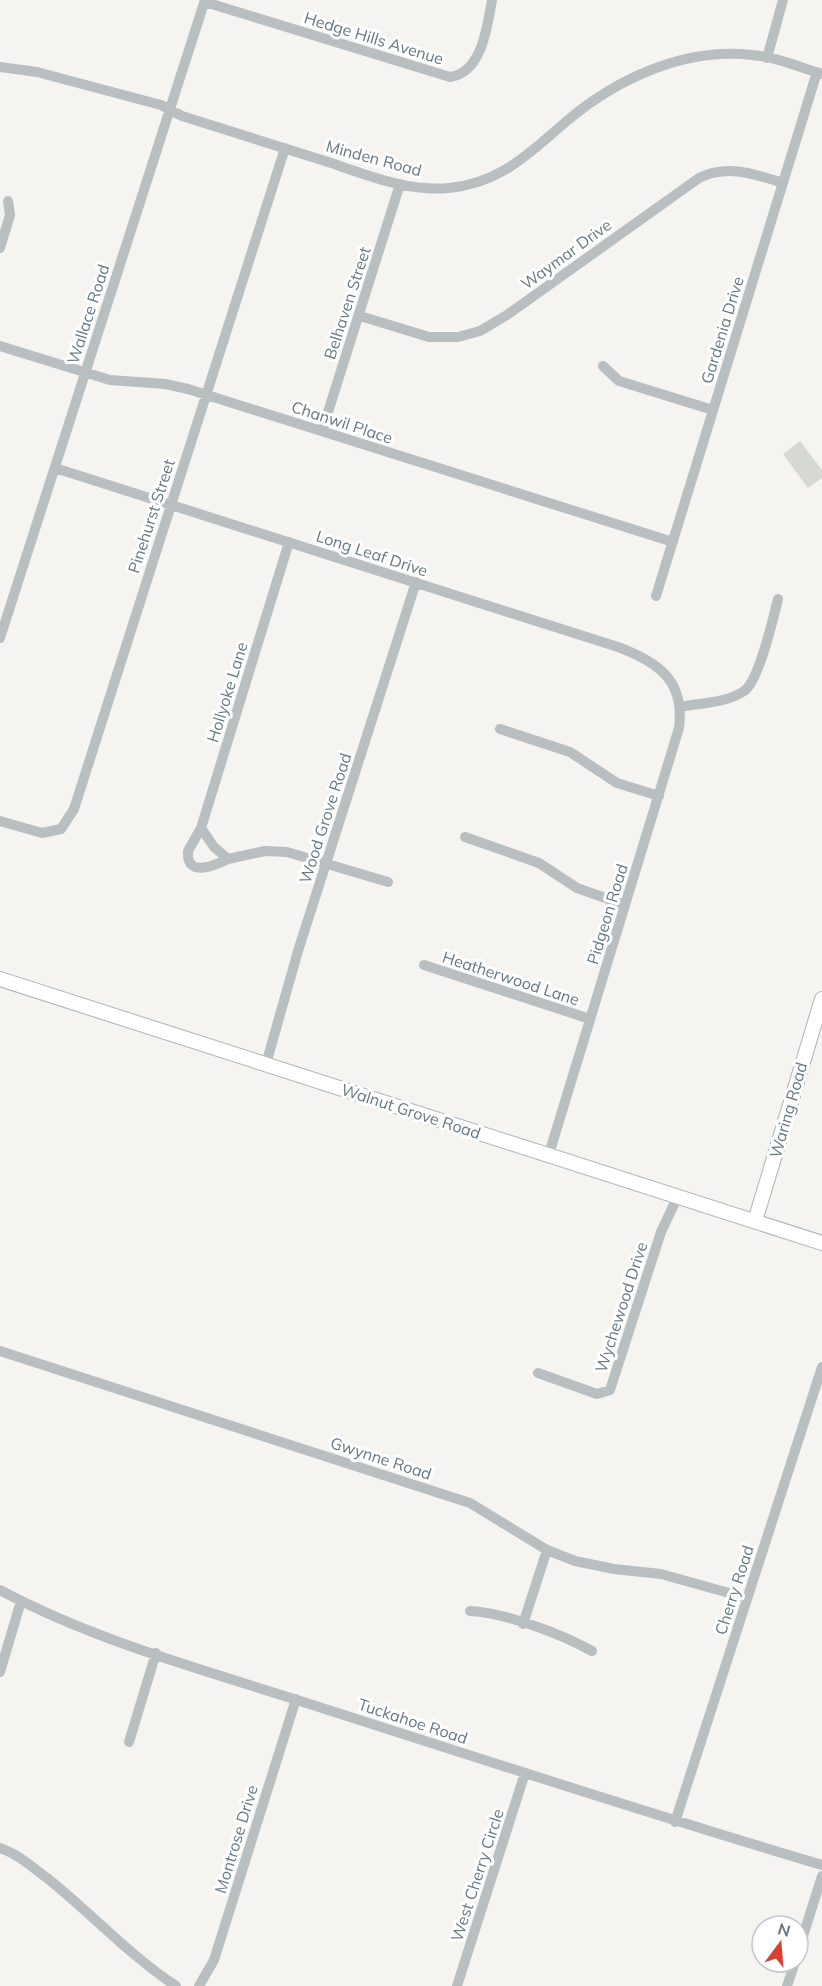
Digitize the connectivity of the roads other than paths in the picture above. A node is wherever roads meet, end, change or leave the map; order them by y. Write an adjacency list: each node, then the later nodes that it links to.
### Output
1 (492, 0): 3 (street, Hedge Hills Avenue)
2 (783, 0): 4 (street)
3 (205, 1): 7 (street, Wallace Road)
4 (767, 58): 6 (street, Minden Road); 10 (street, Minden Road)
5 (0, 67): 7 (street, Minden Road)
6 (819, 73): 9 (street, Gardenia Drive)
7 (170, 109): 8 (street, Minden Road); 16 (street, Wallace Road)
8 (285, 148): 10 (street, Minden Road); 17 (street, Pinehurst Street)
9 (783, 183): 13 (street, Waymar Drive); 18 (street, Gardenia Drive)
10 (400, 184): 13 (street, Belhaven Street)
11 (8, 198): 12 (street)
12 (0, 248)
13 (360, 316): 19 (street, Belhaven Street)
14 (0, 346): 16 (street, Chanwil Place)
15 (603, 366): 18 (street)
16 (85, 373): 17 (street, Chanwil Place); 20 (street, Wallace Road)
17 (206, 394): 19 (street, Chanwil Place); 21 (street, Pinehurst Street)
18 (713, 410): 23 (street, Gardenia Drive)
19 (322, 431): 23 (street, Chanwil Place)
20 (55, 468): 21 (street, Long Leaf Drive); 27 (street, Wallace Road)
21 (171, 505): 22 (street, Long Leaf Drive); 32 (street, Pinehurst Street)
22 (289, 542): 24 (street, Long Leaf Drive); 33 (street, Hollyoke Lane)
23 (673, 542): 25 (street, Gardenia Drive)
24 (416, 582): 28 (street, Long Leaf Drive); 36 (street, Wood Grove Road)
25 (656, 596)
26 (778, 599): 29 (street)
27 (0, 638)
28 (670, 682): 29 (street, Pidgeon Road)
29 (680, 707): 31 (street, Pidgeon Road)
30 (500, 729): 31 (street)
31 (659, 796): 38 (street, Pidgeon Road)
32 (0, 821)
33 (201, 828): 35 (street); 35 (street, Hollyoke Lane)
34 (465, 837): 38 (street)
35 (228, 859): 36 (street)
36 (326, 862): 37 (street); 43 (street, Wood Grove Road)
37 (388, 882)
38 (625, 905): 42 (street, Pidgeon Road)
39 (424, 965): 42 (street, Heatherwood Lane)
40 (0, 979): 43 (main road, Walnut Grove Road)
41 (822, 999): 46 (main road, Waring Road)
42 (590, 1019): 44 (street, Pidgeon Road)
43 (266, 1064): 44 (main road, Walnut Grove Road)
44 (549, 1154): 45 (main road, Walnut Grove Road)
45 (678, 1196): 46 (main road, Walnut Grove Road); 50 (street, Wychewood Drive)
46 (755, 1221): 47 (main road, Walnut Grove Road)
47 (822, 1243)
48 (0, 1351): 51 (street, Gwynne Road)
49 (822, 1367): 53 (street, Cherry Road)
50 (538, 1373)
51 (547, 1550): 53 (street, Gwynne Road); 56 (street)
52 (0, 1590): 54 (street, Tuckahoe Road)
53 (747, 1598): 63 (street, Cherry Road)
54 (21, 1601): 58 (street, Tuckahoe Road); 59 (street)
55 (470, 1611): 56 (street)
56 (523, 1624): 57 (street)
57 (592, 1651)
58 (156, 1653): 60 (street, Tuckahoe Road); 61 (street)
59 (0, 1672)
60 (296, 1699): 62 (street, Tuckahoe Road); 69 (street, Montrose Drive)
61 (129, 1742)
62 (525, 1773): 63 (street, Tuckahoe Road); 70 (street, West Cherry Circle)
63 (675, 1821): 65 (street, Tuckahoe Road)
64 (0, 1848): 68 (street)
65 (822, 1865)
66 (822, 1876): 67 (street)
67 (810, 1914)
68 (176, 1986)
69 (199, 1986)
70 (458, 1986)

